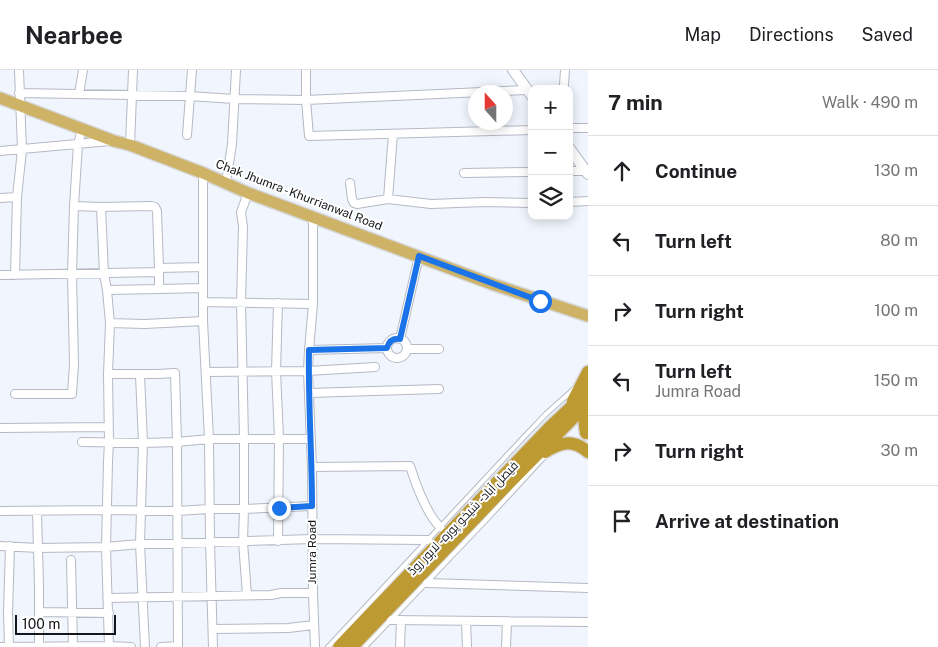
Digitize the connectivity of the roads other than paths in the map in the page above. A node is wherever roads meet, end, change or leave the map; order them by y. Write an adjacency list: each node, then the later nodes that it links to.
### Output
1 (19, 70): 16 (street)
2 (83, 70): 12 (street)
3 (133, 70): 13 (street)
4 (192, 70): 14 (street)
5 (236, 70): 17 (street)
6 (306, 70): 18 (street)
7 (513, 70): 10 (main road)
8 (565, 70): 9 (street)
9 (564, 85)
10 (528, 92)
11 (528, 93): 18 (street)
12 (79, 94): 13 (street); 16 (street)
13 (132, 95): 14 (street); 27 (street)
14 (189, 96): 17 (street); 24 (street)
15 (0, 98): 16 (main road, Chak Jhumra - Khurrianwal Road)
16 (20, 99): 21 (main road, Chak Jhumra - Khurrianwal Road); 28 (street)
17 (234, 99): 18 (street); 36 (street)
18 (306, 100): 23 (street)
19 (573, 128): 20 (street)
20 (588, 128)
21 (82, 129): 25 (main road, Chak Jhumra - Khurrianwal Road); 26 (street)
22 (528, 130): 23 (street)
23 (393, 134): 41 (street)
24 (187, 136)
25 (114, 141): 26 (street); 27 (main road, Chak Jhumra - Khurrianwal Road)
26 (78, 144): 28 (street); 45 (street)
27 (130, 146): 34 (main road, Chak Jhumra - Khurrianwal Road)
28 (22, 150): 29 (street); 39 (street)
29 (0, 151)
30 (573, 153): 33 (main road)
31 (573, 171): 33 (street)
32 (528, 172): 35 (street)
33 (587, 172)
34 (203, 173): 36 (main road, Chak Jhumra - Khurrianwal Road); 49 (street)
35 (464, 173)
36 (226, 183): 38 (main road, Chak Jhumra - Khurrianwal Road)
37 (350, 183): 41 (street)
38 (248, 193): 47 (main road, Chak Jhumra - Khurrianwal Road); 59 (street)
39 (17, 197): 40 (street); 54 (street)
40 (0, 198)
41 (388, 199): 44 (street)
42 (588, 201): 43 (street)
43 (573, 202)
44 (528, 203)
45 (74, 206): 46 (street); 51 (street)
46 (101, 207): 50 (street); 52 (street)
47 (314, 216): 48 (main road, Chak Jhumra - Khurrianwal Road); 61 (street, Jumra Road)
48 (419, 256): 62 (main road, Chak Jhumra - Khurrianwal Road); 65 (street)
49 (203, 267): 50 (street); 56 (street)
50 (159, 270): 52 (street); 55 (street)
51 (72, 274): 52 (street); 54 (street); 80 (street)
52 (104, 274): 57 (street)
53 (0, 275): 54 (street)
54 (15, 275)
55 (159, 288): 56 (street); 57 (street)
56 (203, 288): 58 (street)
57 (107, 290): 64 (street)
58 (203, 302): 59 (street); 63 (street)
59 (241, 302): 60 (street); 74 (street)
60 (278, 303): 61 (street); 71 (street)
61 (313, 304): 69 (street, Jumra Road)
62 (588, 316)
63 (203, 321): 64 (street); 73 (street)
64 (110, 322): 75 (street)
65 (400, 339): 66 (street); 67 (street)
66 (387, 348): 67 (street); 69 (street)
67 (407, 349): 68 (street)
68 (439, 349)
69 (309, 350): 72 (street, Jumra Road)
70 (375, 367): 72 (street)
71 (276, 371): 72 (street); 74 (street); 85 (street)
72 (308, 371): 79 (street, Jumra Road)
73 (206, 372): 74 (street); 86 (street)
74 (243, 372): 87 (street)
75 (108, 374): 76 (street); 82 (street)
76 (140, 375): 91 (street); 92 (street)
77 (587, 381): 81 (highway, فیصل آباد - شیخو پورہ - لاہور روڈ); 105 (lane)
78 (440, 389): 79 (street)
79 (309, 393): 88 (street, Jumra Road)
80 (15, 394)
81 (579, 412): 84 (highway); 95 (highway, فیصل آباد - شیخو پورہ - لاہور روڈ); 149 (highway, فیصل آباد - شیخو پورہ - لاہور روڈ)
82 (108, 427): 83 (street); 90 (street)
83 (0, 428)
84 (587, 434)
85 (279, 438): 87 (street); 88 (street); 97 (street)
86 (209, 439): 87 (street); 92 (street); 98 (street)
87 (244, 439): 99 (street)
88 (311, 439): 94 (street, Jumra Road)
89 (82, 442): 90 (street)
90 (109, 442): 91 (street); 100 (street)
91 (143, 442): 92 (street); 101 (street)
92 (177, 442): 104 (street)
93 (588, 452): 95 (highway)
94 (312, 467): 96 (street, Jumra Road); 105 (street)
95 (528, 470): 118 (lane); 150 (highway, فیصل آباد - شیخو پورہ - لاہور روڈ)
96 (312, 506): 97 (street); 106 (street, Jumra Road)
97 (279, 508): 99 (street); 108 (street)
98 (209, 509): 99 (street); 104 (street); 109 (street)
99 (244, 509): 110 (street)
100 (108, 510): 101 (street); 103 (street); 115 (street)
101 (141, 510): 104 (street); 111 (street)
102 (0, 511): 103 (street)
103 (37, 511): 116 (street)
104 (177, 511): 112 (street)
105 (440, 528): 107 (lane)
106 (313, 539): 107 (street); 108 (street); 120 (street, Jumra Road)
107 (428, 540): 148 (lane)
108 (278, 541): 110 (street)
109 (210, 542): 110 (street); 112 (street); 122 (street)
110 (243, 542): 121 (street)
111 (140, 544): 112 (street); 115 (street); 125 (street)
112 (177, 544): 123 (street)
113 (0, 546): 114 (street)
114 (10, 546): 116 (street); 127 (street)
115 (106, 547): 116 (street); 124 (street)
116 (38, 548): 126 (street)
117 (71, 560): 128 (street)
118 (427, 583): 119 (street); 130 (lane)
119 (588, 588)
120 (313, 593): 121 (street); 135 (street, Jumra Road)
121 (247, 595): 122 (street)
122 (211, 596): 123 (street); 136 (street)
123 (177, 597): 125 (street); 145 (street)
124 (108, 598): 125 (street); 129 (street)
125 (142, 598): 143 (street)
126 (40, 612): 128 (street); 140 (street)
127 (4, 613): 139 (street)
128 (73, 613): 129 (street); 141 (street)
129 (109, 613): 137 (street)
130 (391, 620): 131 (street); 151 (lane)
131 (401, 620): 132 (street); 152 (street)
132 (466, 621): 133 (street); 153 (street)
133 (507, 622): 134 (street); 154 (street)
134 (588, 622)
135 (314, 625): 136 (street); 147 (street, Jumra Road)
136 (213, 628): 146 (street)
137 (109, 646): 141 (street); 142 (street)
138 (0, 647): 139 (street)
139 (9, 647): 140 (street)
140 (39, 647): 141 (street)
141 (73, 647)
142 (131, 647)
143 (145, 647)
144 (161, 647): 145 (street)
145 (178, 647)
146 (213, 647)
147 (315, 647)
148 (328, 647)
149 (339, 647)
150 (352, 647)
151 (365, 647)
152 (400, 647)
153 (467, 647)
154 (506, 647)

